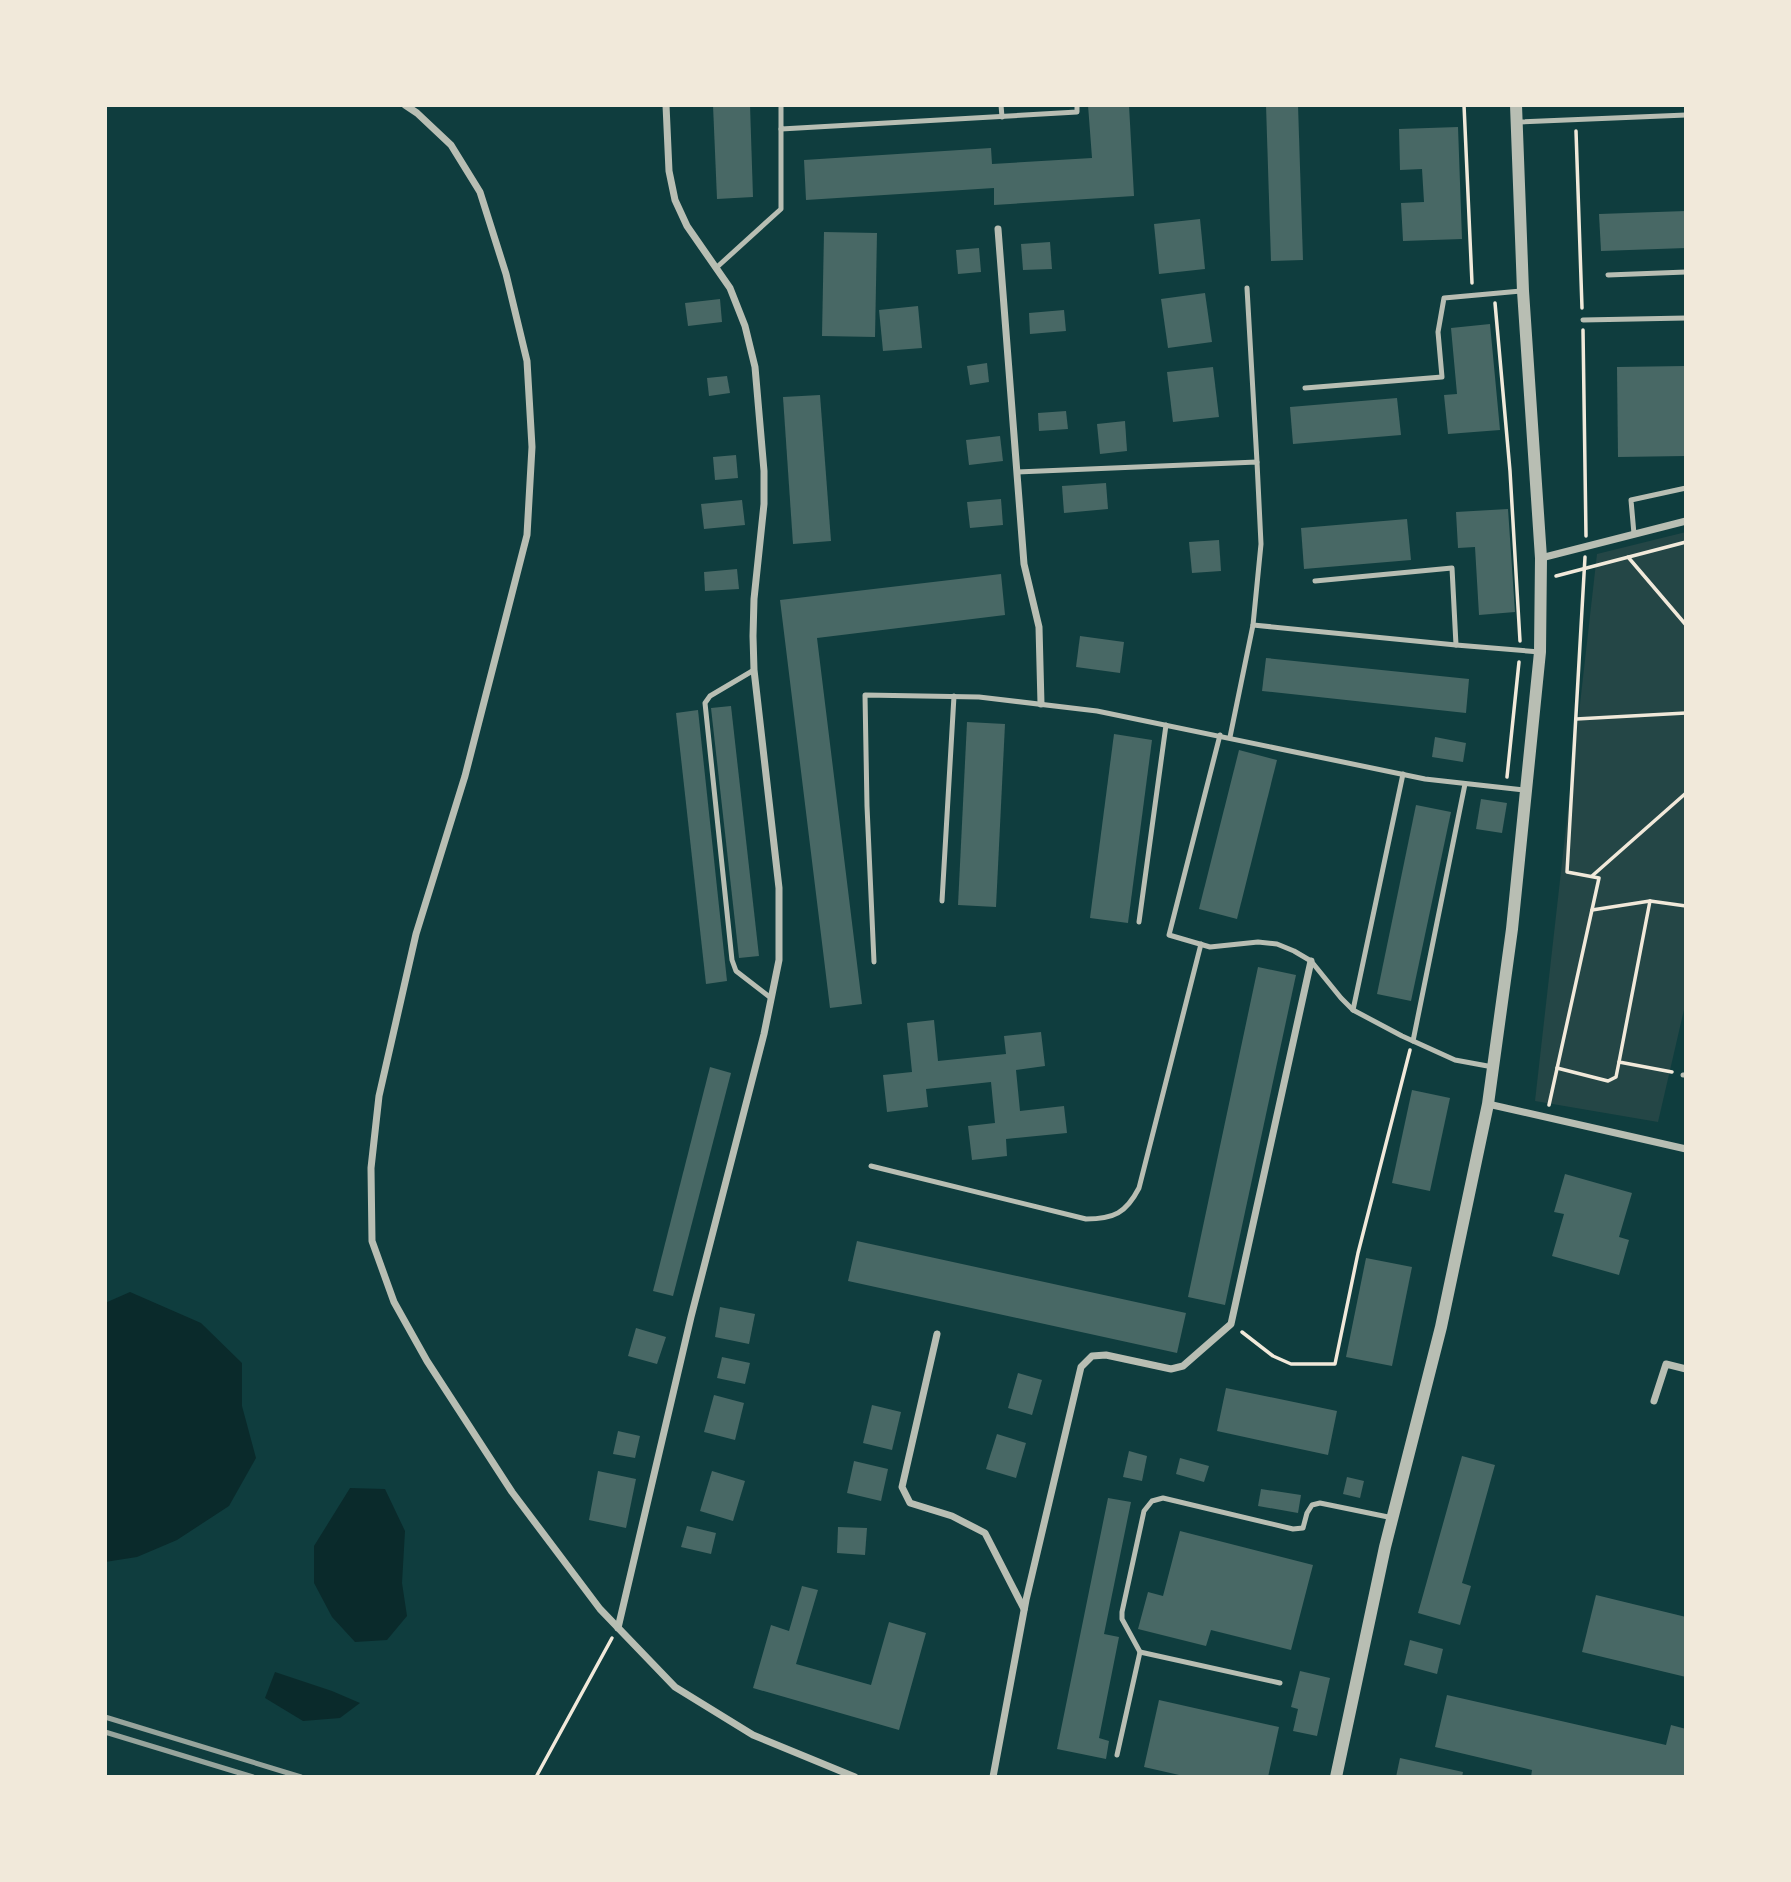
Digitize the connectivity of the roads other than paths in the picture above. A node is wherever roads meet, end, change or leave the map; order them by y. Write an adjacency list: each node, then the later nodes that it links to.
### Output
1 (405, 105): 56 (street)
2 (666, 105): 12 (street)
3 (781, 105): 10 (lane)
4 (1001, 105): 8 (lane)
5 (1077, 105): 8 (lane)
6 (1516, 105): 9 (street)
7 (1686, 116): 9 (lane)
8 (1002, 117): 10 (lane)
9 (1517, 122): 16 (street)
10 (781, 129): 12 (lane)
11 (998, 229): 21 (street)
12 (716, 268): 30 (street)
13 (1686, 272): 14 (lane)
14 (1608, 275)
15 (1247, 288): 20 (lane)
16 (1523, 291): 19 (lane); 25 (street)
17 (1686, 318): 18 (lane)
18 (1583, 320)
19 (1305, 388)
20 (1257, 462): 21 (lane); 27 (lane)
21 (1017, 472): 32 (street)
22 (1686, 488): 24 (lane)
23 (1686, 521): 24 (street)
24 (1634, 534): 25 (street)
25 (1541, 558): 29 (street)
26 (1315, 581): 28 (lane)
27 (1253, 625): 28 (lane); 35 (lane)
28 (1456, 645): 29 (lane)
29 (1540, 652): 38 (street)
30 (754, 670): 44 (street); 44 (lane)
31 (954, 696): 32 (lane); 39 (lane); 43 (lane)
32 (1041, 704): 33 (lane)
33 (1166, 724): 34 (lane); 40 (lane)
34 (1220, 735): 35 (lane); 41 (lane)
35 (1230, 737): 36 (lane)
36 (1404, 774): 37 (lane); 45 (lane)
37 (1465, 784): 38 (lane); 46 (lane)
38 (1527, 790): 47 (street)
39 (942, 901)
40 (1139, 922)
41 (1201, 944): 42 (lane); 50 (lane)
42 (1311, 961): 45 (lane); 55 (street)
43 (874, 962)
44 (771, 998): 56 (street)
45 (1353, 1010): 46 (lane)
46 (1413, 1041): 47 (lane)
47 (1494, 1068): 48 (street)
48 (1488, 1104): 49 (street); 54 (street)
49 (1686, 1149)
50 (871, 1166)
51 (937, 1334): 55 (street)
52 (1686, 1369): 53 (street)
53 (1654, 1401)
54 (1393, 1518): 57 (lane); 62 (street)
55 (1024, 1610): 61 (street)
56 (618, 1628): 60 (street)
57 (1140, 1652): 58 (lane); 59 (lane)
58 (1280, 1683)
59 (1117, 1755)
60 (855, 1777)
61 (993, 1777)
62 (1336, 1777)

